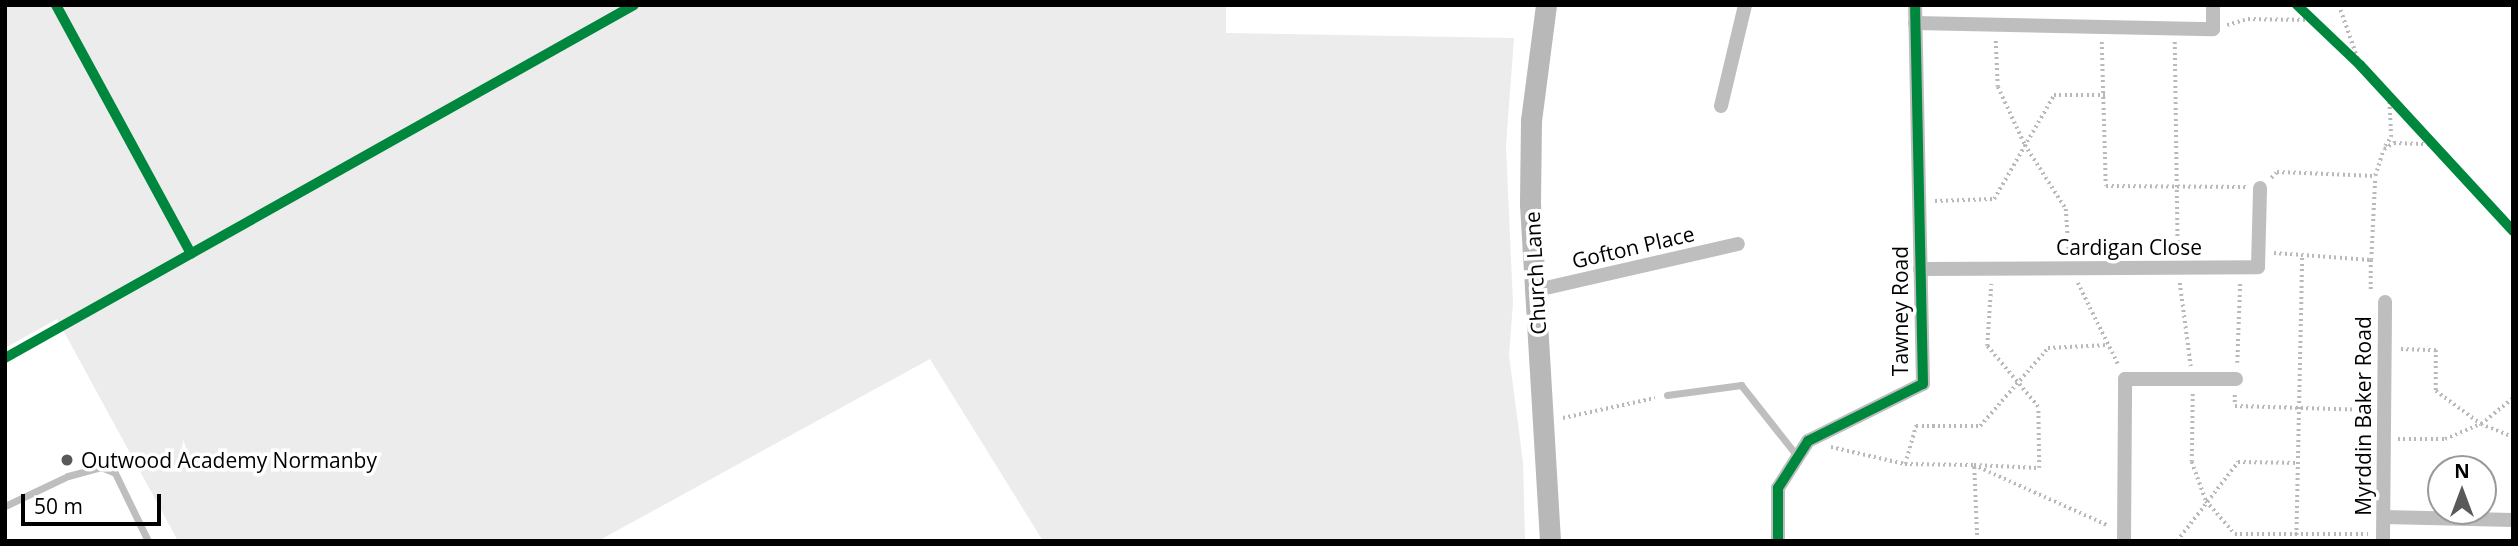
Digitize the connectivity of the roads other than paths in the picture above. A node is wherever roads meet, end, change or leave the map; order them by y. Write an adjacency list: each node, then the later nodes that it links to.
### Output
1 (1546, 5): 10 (street, Church Lane)
2 (1745, 5): 6 (street)
3 (1915, 5): 5 (street, Tawney Road)
4 (2213, 5): 5 (street)
5 (1916, 23): 9 (street, Tawney Road)
6 (1721, 106)
7 (2260, 188): 9 (street, Cardigan Close)
8 (1738, 244): 10 (street, Gofton Place)
9 (1920, 269): 14 (street, Tawney Road)
10 (1537, 290): 21 (street, Church Lane)
11 (2385, 302): 16 (street, Myrddin Baker Road)
12 (2236, 379): 18 (street)
13 (1667, 395): 14 (lane)
14 (1797, 456): 22 (street, Tawney Road)
15 (5, 506): 20 (lane)
16 (2384, 517): 17 (street); 19 (street, Myrddin Baker Road)
17 (2513, 520)
18 (2124, 537)
19 (2383, 537)
20 (148, 541)
21 (1550, 541)
22 (1778, 541)

